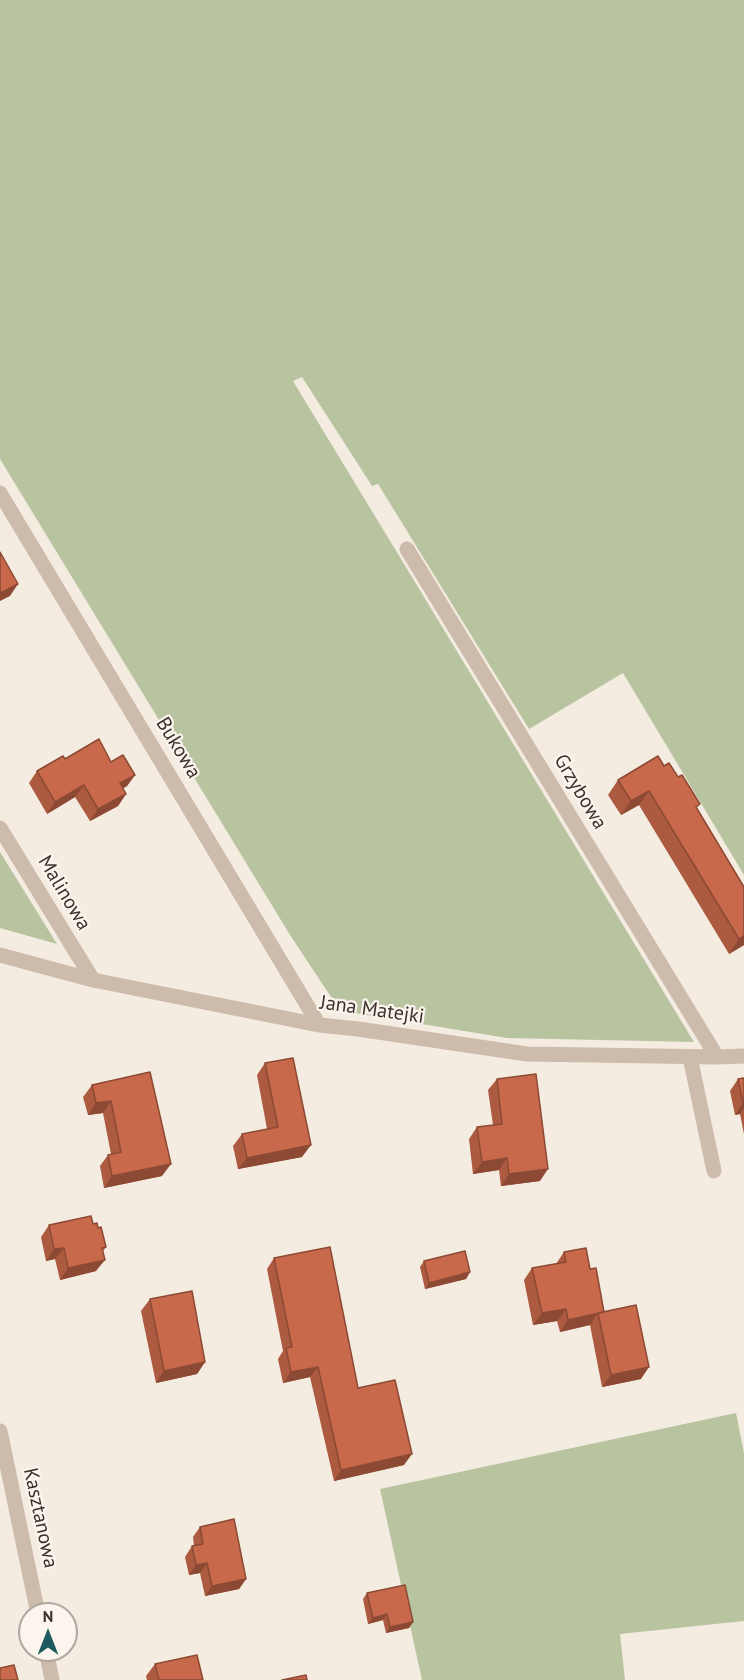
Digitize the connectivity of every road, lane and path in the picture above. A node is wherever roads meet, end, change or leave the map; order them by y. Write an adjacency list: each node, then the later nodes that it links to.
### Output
1 (0, 493): 6 (street, Bukowa)
2 (407, 549): 9 (street, Grzybowa)
3 (0, 828): 5 (street, Malinowa)
4 (0, 955): 5 (street, Jana Matejki)
5 (93, 980): 6 (street, Jana Matejki)
6 (319, 1026): 8 (street, Jana Matejki)
7 (744, 1056): 9 (street, Jana Matejki)
8 (690, 1057): 9 (street, Jana Matejki); 10 (street)
9 (717, 1057)
10 (714, 1171)
11 (0, 1431): 12 (street, Kasztanowa)
12 (36, 1602)
13 (48, 1662): 14 (street)
14 (52, 1680)

